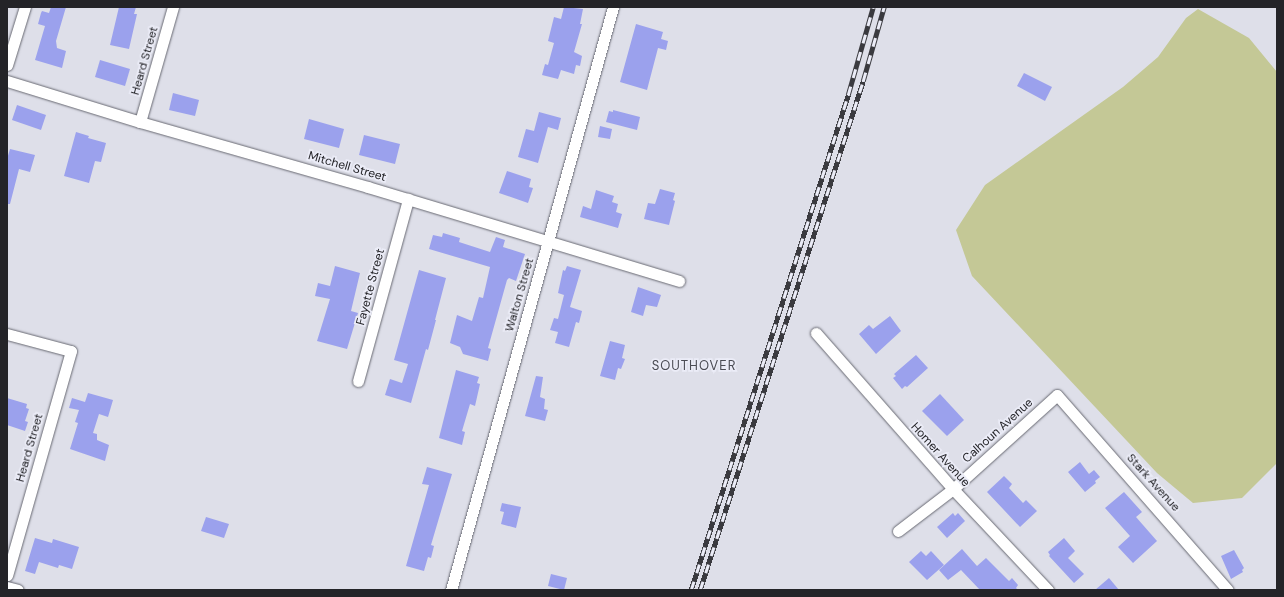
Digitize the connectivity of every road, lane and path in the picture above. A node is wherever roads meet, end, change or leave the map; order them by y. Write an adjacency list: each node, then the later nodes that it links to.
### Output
1 (25, 7): 4 (street)
2 (173, 7): 6 (street, Heard Street)
3 (613, 7): 8 (street, Walton Street)
4 (7, 65)
5 (7, 81): 6 (street, Mitchell Street)
6 (140, 122): 7 (street, Mitchell Street)
7 (408, 199): 8 (street, Mitchell Street); 12 (street, Fayette Street)
8 (548, 241): 9 (street, Mitchell Street); 19 (street, Walton Street)
9 (679, 281)
10 (816, 333): 14 (street, Homer Avenue)
11 (7, 334): 16 (street, Heard Street)
12 (358, 381)
13 (1058, 395): 14 (street, Calhoun Avenue); 21 (street, Stark Avenue)
14 (952, 489): 15 (street, Calhoun Avenue); 20 (street, Homer Avenue)
15 (898, 532)
16 (7, 575)
17 (7, 587): 18 (street)
18 (18, 590)
19 (451, 590)
20 (1048, 590)
21 (1228, 590)

